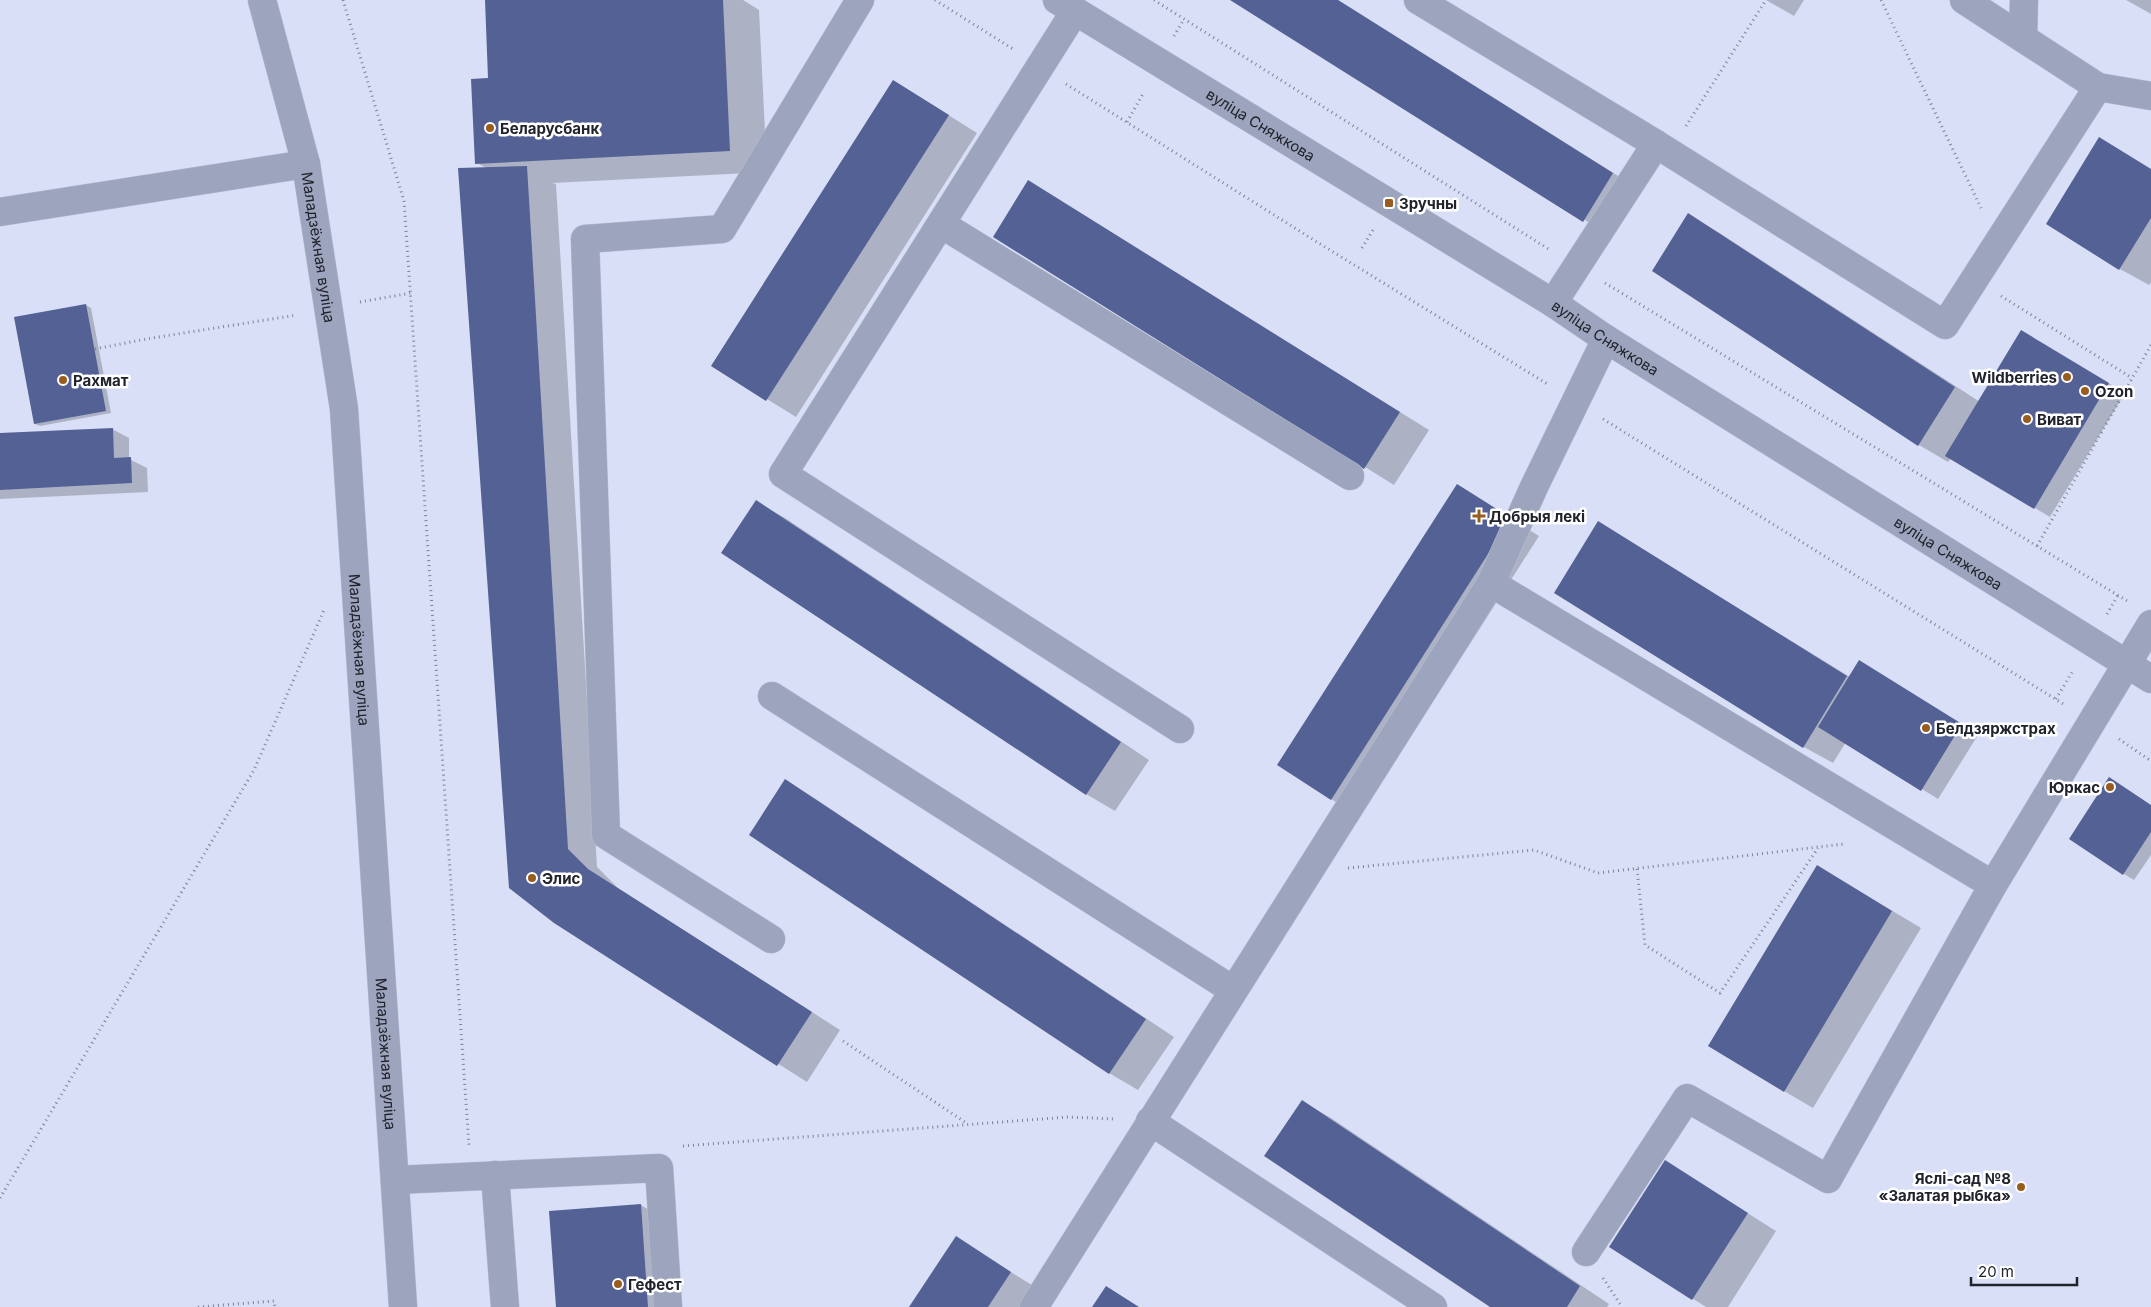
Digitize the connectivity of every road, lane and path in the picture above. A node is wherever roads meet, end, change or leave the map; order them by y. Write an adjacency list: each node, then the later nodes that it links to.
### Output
1 (262, 0): 17 (street, Маладзёжная вуліца)
2 (343, 0): 23 (path)
3 (860, 0): 47 (street)
4 (935, 0): 13 (path)
5 (1154, 0): 21 (path)
6 (1418, 0): 16 (street)
7 (1766, 0): 16 (path)
8 (1881, 0): 20 (path)
9 (1964, 0): 12 (street)
10 (2024, 0): 12 (street)
11 (1066, 5): 13 (street); 24 (street, вуліца Сняжкова)
12 (2023, 38): 14 (street)
13 (1040, 67): 19 (street); 30 (path)
14 (2098, 87): 15 (street); 20 (street)
15 (2151, 96)
16 (1663, 148): 21 (street); 22 (street)
17 (306, 164): 18 (street); 25 (street, Маладзёжная вуліца)
18 (0, 212)
19 (941, 224): 31 (street); 40 (street)
20 (1998, 243): 22 (street)
21 (1576, 266): 24 (street); 32 (path)
22 (1974, 279): 29 (path)
23 (411, 293): 25 (path); 52 (path)
24 (1553, 303): 26 (street, вуліца Сняжкова)
25 (329, 308): 28 (path); 55 (street, Маладзёжная вуліца)
26 (1606, 339): 30 (street); 36 (street, вуліца Сняжкова)
27 (2151, 345): 29 (path)
28 (95, 350)
29 (2132, 378): 32 (path)
30 (1576, 402): 33 (street); 39 (path)
31 (1350, 476)
32 (2037, 546): 35 (path)
33 (1491, 583): 45 (street); 46 (street)
34 (328, 601): 56 (path)
35 (2143, 615): 36 (street)
36 (2128, 664): 37 (street, вуліца Сняжкова); 39 (street)
37 (2151, 679)
38 (772, 696): 48 (street)
39 (2092, 722): 41 (path); 46 (street)
40 (1180, 729)
41 (2151, 761)
42 (1844, 844): 43 (path)
43 (1818, 848): 44 (path); 44 (path)
44 (1637, 869): 45 (path)
45 (1308, 872): 48 (street)
46 (1993, 885): 57 (street)
47 (771, 939)
48 (1233, 990): 50 (street)
49 (842, 1041): 51 (path)
50 (1150, 1121): 51 (path); 63 (street); 64 (street)
51 (969, 1124): 53 (path)
52 (469, 1142)
53 (659, 1168): 54 (street); 62 (street)
54 (495, 1175): 55 (street); 61 (street)
55 (395, 1180): 60 (street, Маладзёжная вуліца)
56 (0, 1198)
57 (1586, 1252)
58 (198, 1307): 59 (path)
59 (275, 1307)
60 (403, 1307)
61 (505, 1307)
62 (668, 1307)
63 (1034, 1307)
64 (1433, 1307)

